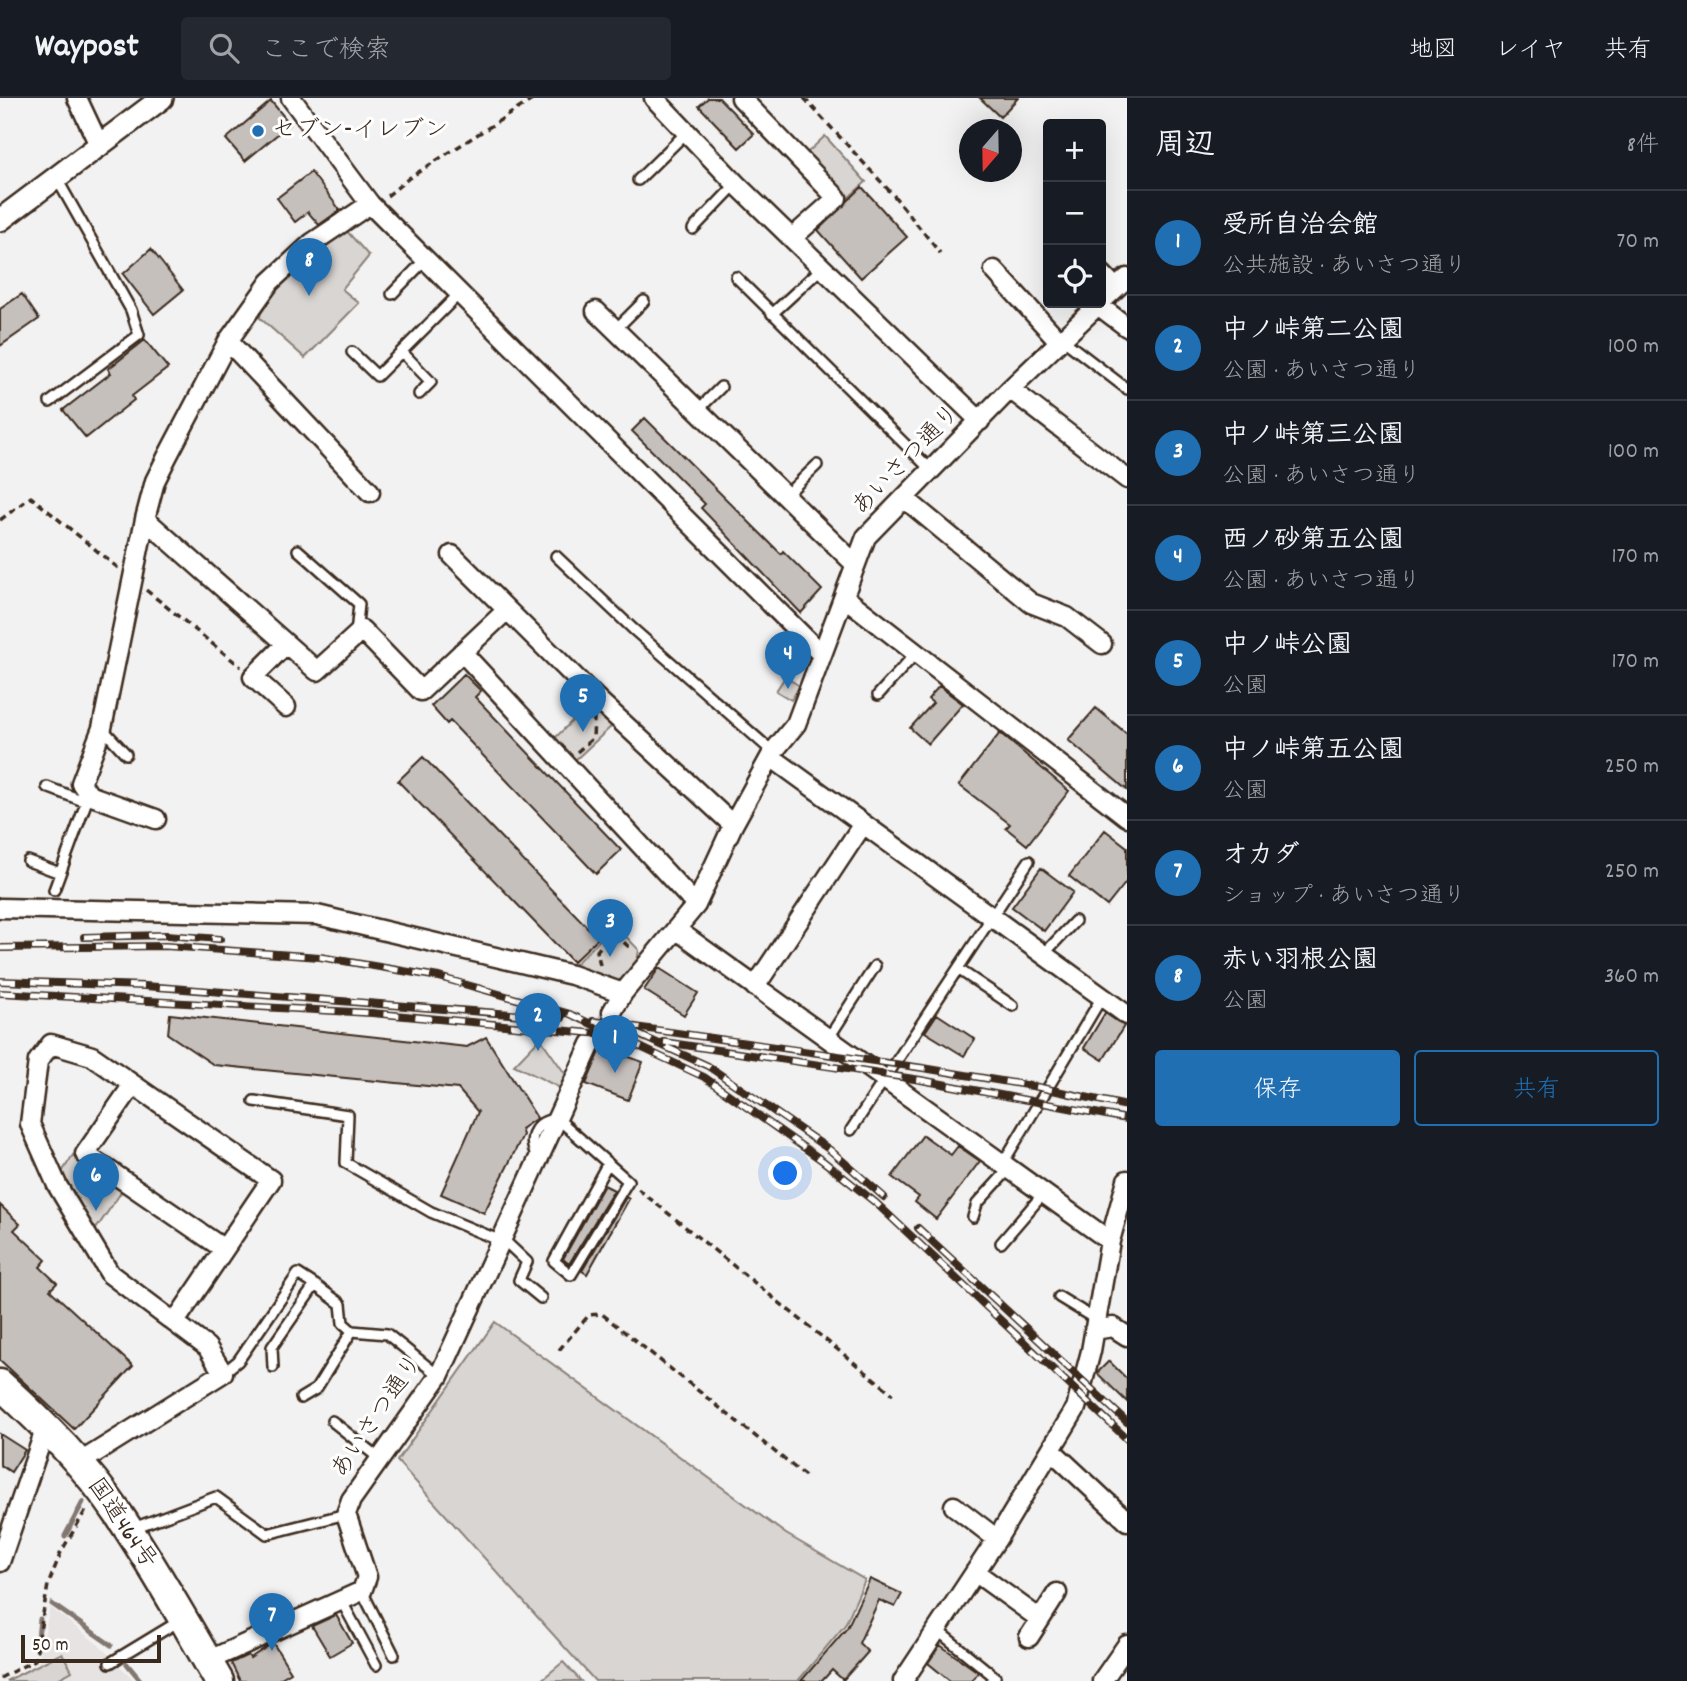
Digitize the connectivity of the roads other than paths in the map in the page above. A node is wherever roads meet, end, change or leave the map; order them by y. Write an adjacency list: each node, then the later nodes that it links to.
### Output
1 (77, 98): 7 (street)
2 (162, 98): 7 (street)
3 (291, 98): 11 (street)
4 (654, 98): 6 (street)
5 (741, 98): 14 (street)
6 (687, 132): 9 (lane); 10 (street)
7 (100, 147): 8 (street)
8 (57, 179): 12 (street); 38 (lane)
9 (638, 180)
10 (736, 184): 13 (lane); 14 (street)
11 (370, 204): 15 (street); 31 (street)
12 (0, 220)
13 (693, 229)
14 (792, 238): 16 (street)
15 (426, 259): 20 (street); 21 (lane)
16 (822, 268): 27 (lane); 40 (street)
17 (994, 270): 30 (street)
18 (736, 276): 27 (lane)
19 (1121, 283): 22 (street, あいさつ通り)
20 (460, 293): 33 (lane); 59 (street)
21 (392, 294)
22 (1106, 297)
23 (643, 301): 29 (lane)
24 (1095, 308): 30 (street, あいさつ通り)
25 (1106, 308): 28 (street)
26 (596, 311): 29 (street)
27 (772, 314): 42 (lane)
28 (1127, 327)
29 (615, 330): 39 (street)
30 (1060, 340): 35 (street, あいさつ通り); 36 (lane)
31 (228, 341): 44 (street); 47 (street)
32 (352, 352): 33 (lane)
33 (402, 352): 37 (lane)
34 (721, 387): 39 (lane)
35 (1010, 389): 40 (street, あいさつ通り); 43 (street)
36 (1127, 390)
37 (419, 394)
38 (50, 402)
39 (698, 410): 45 (street)
40 (980, 421): 42 (street, あいさつ通り)
41 (817, 465): 45 (lane)
42 (932, 471): 46 (street, あいさつ通り)
43 (1127, 479)
44 (370, 492)
45 (786, 495): 51 (street)
46 (904, 498): 51 (street, あいさつ通り); 56 (street)
47 (145, 519): 55 (street); 62 (street)
48 (298, 550): 54 (lane)
49 (452, 555): 53 (street)
50 (556, 556): 64 (lane)
51 (855, 564): 52 (street, あいさつ通り)
52 (844, 597): 58 (street); 59 (street, あいさつ通り)
53 (507, 610): 57 (street); 70 (street)
54 (356, 635): 55 (street); 57 (street)
55 (286, 643): 61 (street)
56 (1102, 644)
57 (462, 652): 75 (street)
58 (916, 653): 60 (lane); 67 (street)
59 (822, 656): 64 (street, あいさつ通り)
60 (878, 695)
61 (286, 707)
62 (102, 728): 63 (lane); 66 (street)
63 (127, 754)
64 (772, 754): 69 (street); 70 (street, あいさつ通り)
65 (47, 788): 66 (lane)
66 (88, 799): 68 (street); 73 (lane)
67 (1127, 817)
68 (156, 820)
69 (863, 824): 77 (street); 83 (street)
70 (733, 825): 75 (street, あいさつ通り)
71 (28, 861): 73 (lane)
72 (1028, 861): 77 (lane)
73 (60, 873): 74 (lane)
74 (54, 890)
75 (696, 905): 79 (street, あいさつ通り)
76 (0, 908): 84 (street)
77 (991, 918): 80 (street); 82 (lane)
78 (1075, 921): 80 (lane)
79 (677, 930): 83 (street); 84 (street, あいさつ通り)
80 (1043, 956): 85 (street)
81 (875, 966): 89 (lane)
82 (958, 969): 86 (lane); 91 (lane)
83 (755, 987): 89 (street)
84 (623, 993): 87 (street, あいさつ通り)
85 (1102, 997): 88 (street); 97 (lane)
86 (1013, 1006)
87 (612, 1012)
88 (1127, 1014)
89 (828, 1039): 91 (street)
90 (591, 1044): 94 (street, あいさつ通り)
91 (885, 1080): 95 (lane); 97 (street)
92 (132, 1086): 105 (street); 105 (street); 109 (street)
93 (254, 1101): 104 (lane)
94 (558, 1119): 96 (lane); 104 (street, あいさつ通り)
95 (851, 1130)
96 (608, 1163): 96 (lane)
97 (1006, 1166): 99 (street); 100 (lane)
98 (1127, 1180): 101 (street)
99 (1044, 1193): 102 (street); 103 (lane)
100 (972, 1217)
101 (1121, 1224): 102 (street)
102 (1110, 1241): 110 (street)
103 (1001, 1243)
104 (500, 1244): 108 (lane); 117 (street, あいさつ通り)
105 (224, 1249): 109 (street)
106 (315, 1284): 111 (lane); 112 (lane); 114 (lane)
107 (1059, 1297): 110 (lane)
108 (541, 1298)
109 (175, 1322): 116 (street)
110 (1094, 1324): 113 (street); 122 (street)
111 (352, 1331): 117 (lane); 119 (lane)
112 (256, 1336): 114 (lane); 116 (lane)
113 (1127, 1336)
114 (272, 1347): 115 (lane)
115 (273, 1367)
116 (223, 1373): 124 (street)
117 (439, 1376): 123 (street, あいさつ通り)
118 (0, 1384): 121 (highway, 国道464号)
119 (301, 1398)
120 (332, 1421): 123 (lane)
121 (46, 1427): 124 (highway, 国道464号); 130 (street)
122 (1051, 1450): 127 (street); 129 (street)
123 (380, 1459): 126 (street, あいさつ通り)
124 (79, 1463): 128 (highway, 国道464号)
125 (954, 1506): 129 (street)
126 (346, 1514): 128 (lane); 132 (street, あいさつ通り)
127 (1127, 1521)
128 (128, 1530): 135 (highway, 国道464号)
129 (997, 1539): 131 (street)
130 (0, 1562)
131 (975, 1572): 136 (street); 137 (street)
132 (362, 1591): 134 (street); 140 (lane)
133 (1057, 1593): 136 (street)
134 (341, 1600): 142 (lane); 143 (street)
135 (182, 1619): 141 (lane); 143 (highway, 国道464号)
136 (1040, 1619): 138 (street)
137 (937, 1630): 144 (street); 145 (lane)
138 (1028, 1637)
139 (1127, 1644): 146 (street)
140 (394, 1655)
141 (110, 1663)
142 (376, 1665)
143 (213, 1671)
144 (903, 1681)
145 (992, 1681)
146 (1102, 1681)

